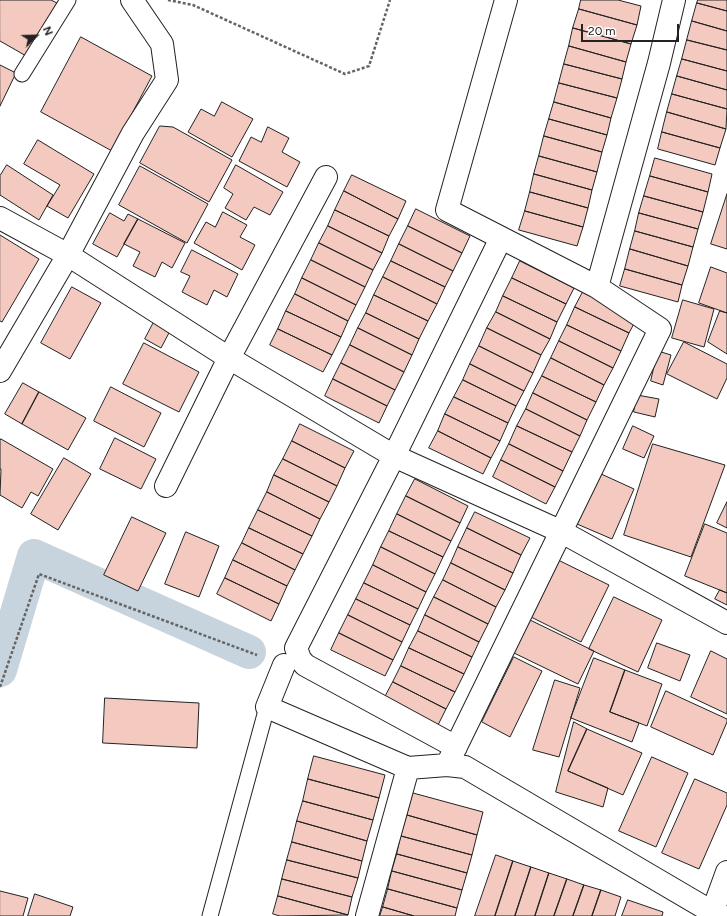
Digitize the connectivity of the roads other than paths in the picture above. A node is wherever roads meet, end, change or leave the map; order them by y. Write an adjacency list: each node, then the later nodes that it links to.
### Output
1 (68, 0): 5 (lane)
2 (132, 0): 9 (street)
3 (506, 0): 8 (street)
4 (674, 0): 10 (street)
5 (22, 74)
6 (326, 177): 11 (street)
7 (0, 218): 9 (street)
8 (501, 238): 10 (street); 13 (street)
9 (68, 256): 11 (street); 12 (street)
10 (597, 287): 15 (street)
11 (229, 358): 13 (street); 14 (street)
12 (0, 371)
13 (394, 456): 15 (street); 19 (street)
14 (166, 486)
15 (562, 532): 16 (street); 19 (street)
16 (727, 623)
17 (284, 665): 18 (street)
18 (267, 707): 20 (street); 23 (lane)
19 (452, 756): 20 (street); 22 (street)
20 (408, 768): 24 (street)
21 (727, 872): 22 (street)
22 (715, 915)
23 (210, 916)
24 (367, 916)

